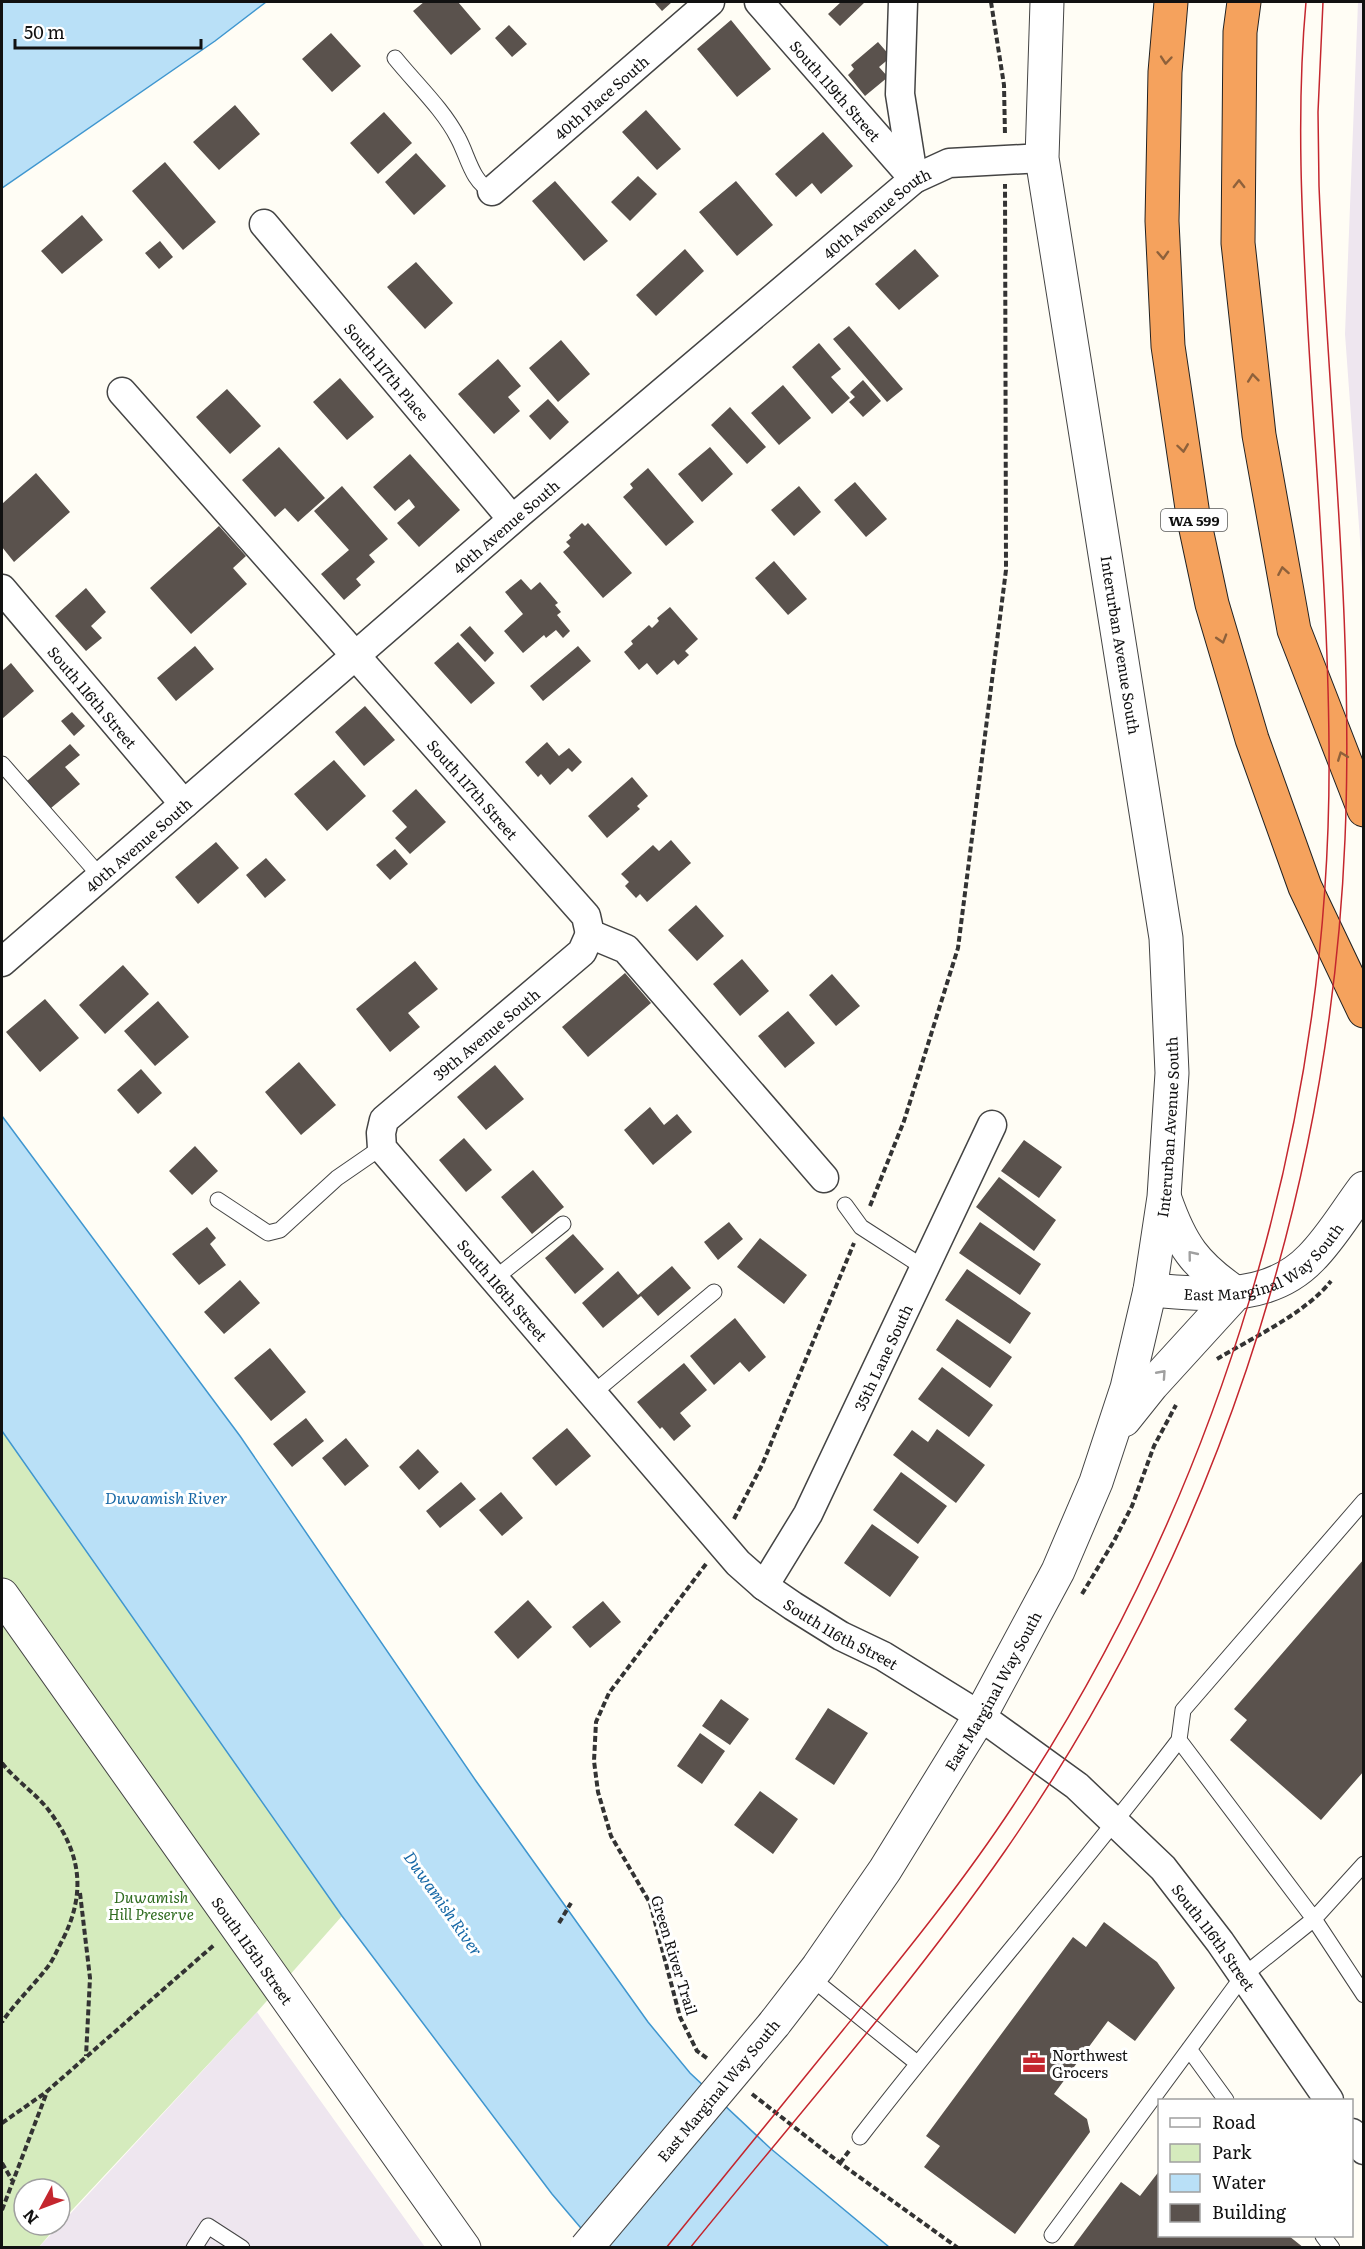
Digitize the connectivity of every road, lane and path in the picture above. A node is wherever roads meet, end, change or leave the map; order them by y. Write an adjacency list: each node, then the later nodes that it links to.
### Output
1 (711, 2): 12 (street, 40th Place South)
2 (759, 2): 11 (street, South 119th Street)
3 (903, 2): 11 (street)
4 (991, 2): 9 (path)
5 (1047, 2): 10 (street, Interurban Avenue South)
6 (1171, 2): 25 (highway, WA 599, one-way to 25)
7 (1244, 2): 21 (highway, one-way to 7)
8 (395, 58): 12 (lane)
9 (1005, 125)
10 (1042, 158): 11 (street, 40th Avenue South); 30 (street, Interurban Avenue South)
11 (914, 178): 16 (street, 40th Avenue South)
12 (492, 191)
13 (1005, 202): 34 (path)
14 (264, 224): 16 (street, South 117th Place)
15 (122, 392): 18 (street, South 117th Street)
16 (512, 519): 18 (street, 40th Avenue South)
17 (2, 589): 20 (street, South 116th Street)
18 (357, 654): 20 (street, 40th Avenue South); 23 (street, South 117th Street)
19 (2, 764): 22 (lane)
20 (184, 804): 22 (street, 40th Avenue South)
21 (1364, 810)
22 (100, 876): 24 (street, 40th Avenue South)
23 (590, 934): 27 (street, 39th Avenue South); 28 (street)
24 (2, 962)
25 (1364, 1011)
26 (992, 1125): 35 (street, 35th Lane South)
27 (381, 1140): 31 (lane); 37 (street, South 116th Street)
28 (824, 1179)
29 (1360, 1193): 40 (street, East Marginal Way South)
30 (1164, 1197): 38 (street, Interurban Avenue South); 40 (street, one-way to 30)
31 (218, 1200)
32 (844, 1205): 34 (lane)
33 (562, 1224): 37 (lane)
34 (861, 1227): 35 (lane); 46 (path)
35 (923, 1267): 48 (street, 35th Lane South)
36 (1337, 1272): 41 (path)
37 (494, 1279): 42 (street, South 116th Street)
38 (1150, 1290): 40 (street, East Marginal Way South); 44 (street, East Marginal Way South)
39 (714, 1293): 42 (lane)
40 (1236, 1293): 44 (street, one-way to 40)
41 (1210, 1365)
42 (592, 1394): 48 (street, South 116th Street)
43 (1177, 1403): 49 (path)
44 (1112, 1436): 51 (street, East Marginal Way South)
45 (1364, 1502): 52 (lane)
46 (729, 1529)
47 (706, 1564): 68 (path, Green River Trail)
48 (764, 1586): 51 (street, South 116th Street)
49 (1082, 1594)
50 (2, 1595): 60 (street, South 115th Street)
51 (980, 1716): 54 (street, South 116th Street); 62 (street, East Marginal Way South)
52 (1179, 1740): 54 (lane); 58 (lane)
53 (2, 1764): 56 (path)
54 (1116, 1822): 61 (street, South 116th Street); 67 (lane)
55 (1364, 1864): 58 (lane)
56 (78, 1869): 64 (path); 66 (path)
57 (571, 1903): 59 (path)
58 (1314, 1919): 61 (lane); 63 (lane)
59 (559, 1923)
60 (236, 1927): 66 (path); 85 (street, South 115th Street)
61 (1244, 1976): 65 (lane); 72 (street, South 116th Street)
62 (810, 1977): 67 (lane); 86 (street, East Marginal Way South, bridge)
63 (1364, 1995)
64 (2, 2022)
65 (1189, 2049): 71 (lane); 82 (lane)
66 (86, 2057): 69 (path)
67 (917, 2063): 75 (lane)
68 (715, 2065)
69 (47, 2091): 73 (path); 78 (path)
70 (751, 2093): 87 (path)
71 (1225, 2099)
72 (1328, 2099)
73 (2, 2123)
74 (1353, 2134): 76 (street)
75 (860, 2136)
76 (1364, 2150)
77 (2, 2163): 79 (path)
78 (15, 2177)
79 (12, 2179)
80 (12, 2184): 81 (path)
81 (2, 2210)
82 (1052, 2235)
83 (194, 2247): 84 (lane)
84 (242, 2247)
85 (464, 2247)
86 (586, 2247)
87 (957, 2247)

